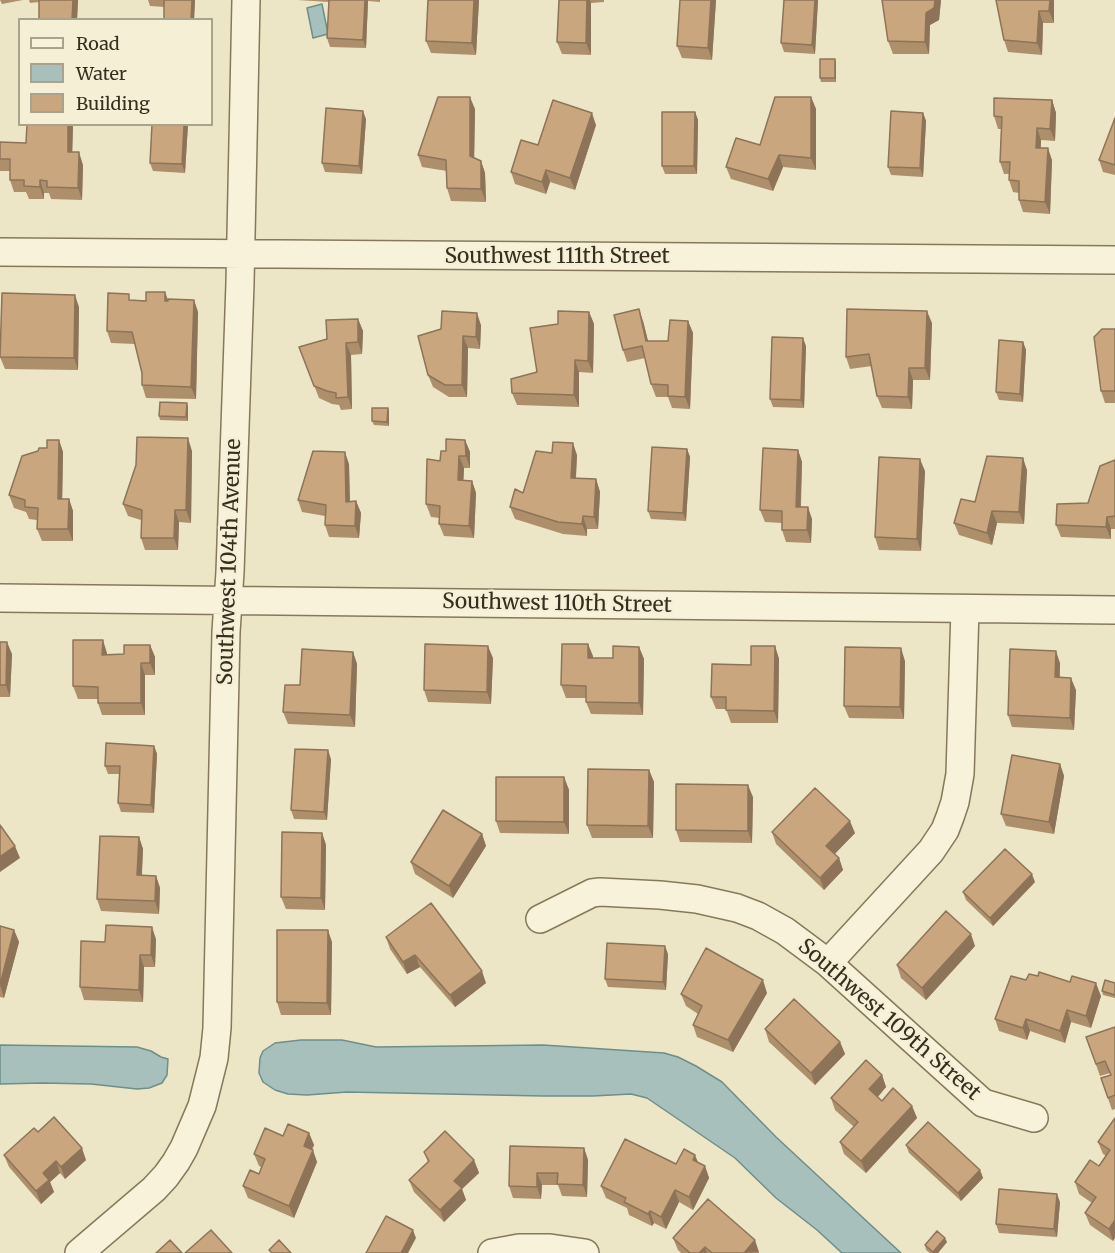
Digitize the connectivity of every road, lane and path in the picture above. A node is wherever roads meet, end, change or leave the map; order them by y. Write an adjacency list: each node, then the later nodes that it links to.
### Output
1 (246, 0): 3 (street, Southwest 104th Avenue)
2 (0, 252): 3 (street, Southwest 111th Street)
3 (240, 255): 4 (street, Southwest 111th Street); 6 (street, Southwest 104th Avenue)
4 (1115, 261)
5 (0, 598): 6 (street, Southwest 110th Street)
6 (228, 601): 7 (street, Southwest 110th Street); 12 (street, Southwest 104th Avenue)
7 (965, 609): 8 (street, Southwest 110th Street); 10 (street)
8 (1115, 610)
9 (540, 919): 10 (street, Southwest 109th Street)
10 (828, 963): 11 (street, Southwest 109th Street)
11 (1034, 1118)
12 (80, 1253)
13 (492, 1253): 14 (street)
14 (585, 1253)

